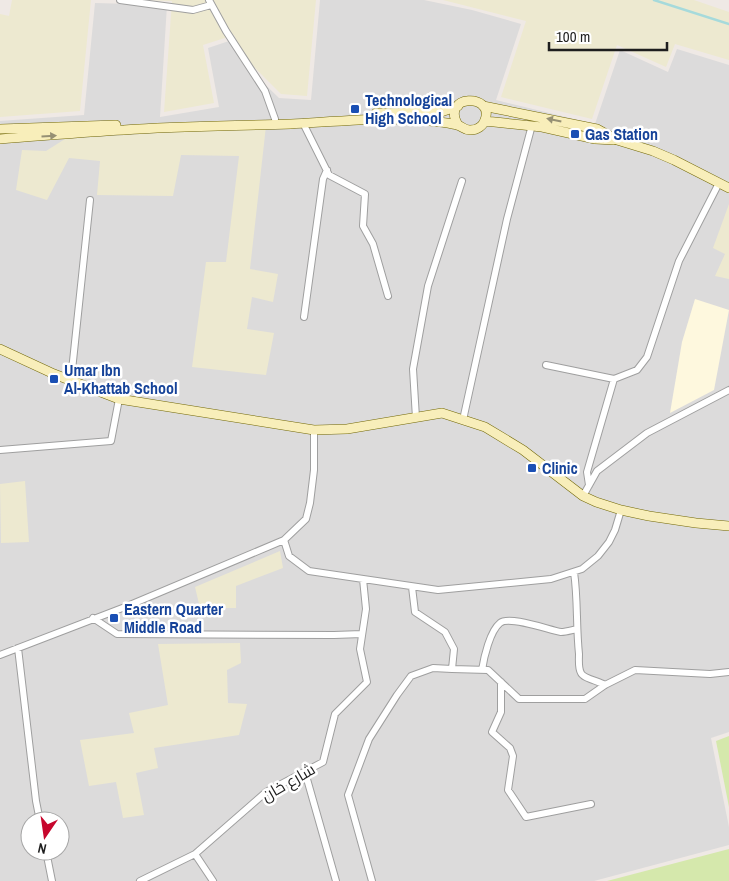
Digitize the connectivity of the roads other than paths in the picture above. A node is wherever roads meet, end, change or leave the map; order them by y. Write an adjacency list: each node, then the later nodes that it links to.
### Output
1 (120, 0): 2 (street)
2 (210, 2): 5 (street)
3 (458, 106): 4 (street); 5 (street); 8 (street)
4 (483, 106): 6 (street); 12 (street, one-way to 4)
5 (275, 119): 10 (street)
6 (485, 121): 8 (street); 9 (street)
7 (303, 123): 8 (street); 11 (street, one-way to 7); 13 (street)
8 (458, 125)
9 (532, 125): 12 (street); 27 (street)
10 (0, 129)
11 (0, 139)
12 (617, 140): 15 (street)
13 (327, 170): 18 (street); 19 (street)
14 (462, 181): 26 (street)
15 (719, 183): 16 (street); 22 (street)
16 (729, 188)
17 (90, 200): 23 (street)
18 (388, 296)
19 (304, 317)
20 (0, 349): 23 (street)
21 (546, 365): 22 (street)
22 (614, 379): 30 (street)
23 (71, 380): 25 (street)
24 (729, 390): 30 (street)
25 (118, 400): 28 (street); 29 (street)
26 (416, 418): 27 (street); 28 (street)
27 (463, 420): 31 (street)
28 (314, 430): 34 (street)
29 (0, 450)
30 (590, 485): 31 (street)
31 (583, 496): 32 (street)
32 (620, 510): 33 (street); 35 (street)
33 (729, 526)
34 (284, 540): 36 (street); 38 (street)
35 (574, 572): 37 (street); 39 (street)
36 (363, 579): 37 (street); 40 (street, شارع خان)
37 (412, 587): 43 (street)
38 (93, 618): 40 (street); 41 (street)
39 (577, 629): 44 (street); 47 (street)
40 (362, 634): 48 (street, شارع خان)
41 (18, 648): 42 (street); 50 (street)
42 (0, 655)
43 (452, 668): 44 (street); 57 (street)
44 (482, 670): 46 (street)
45 (729, 672): 47 (street)
46 (501, 682): 47 (street); 49 (street)
47 (605, 685)
48 (305, 772): 51 (street, شارع خان); 56 (street)
49 (591, 804)
50 (38, 811)
51 (195, 854): 54 (street, شارع خان); 55 (street)
52 (48, 861): 53 (street)
53 (52, 881)
54 (140, 881)
55 (213, 881)
56 (336, 881)
57 (372, 881)

